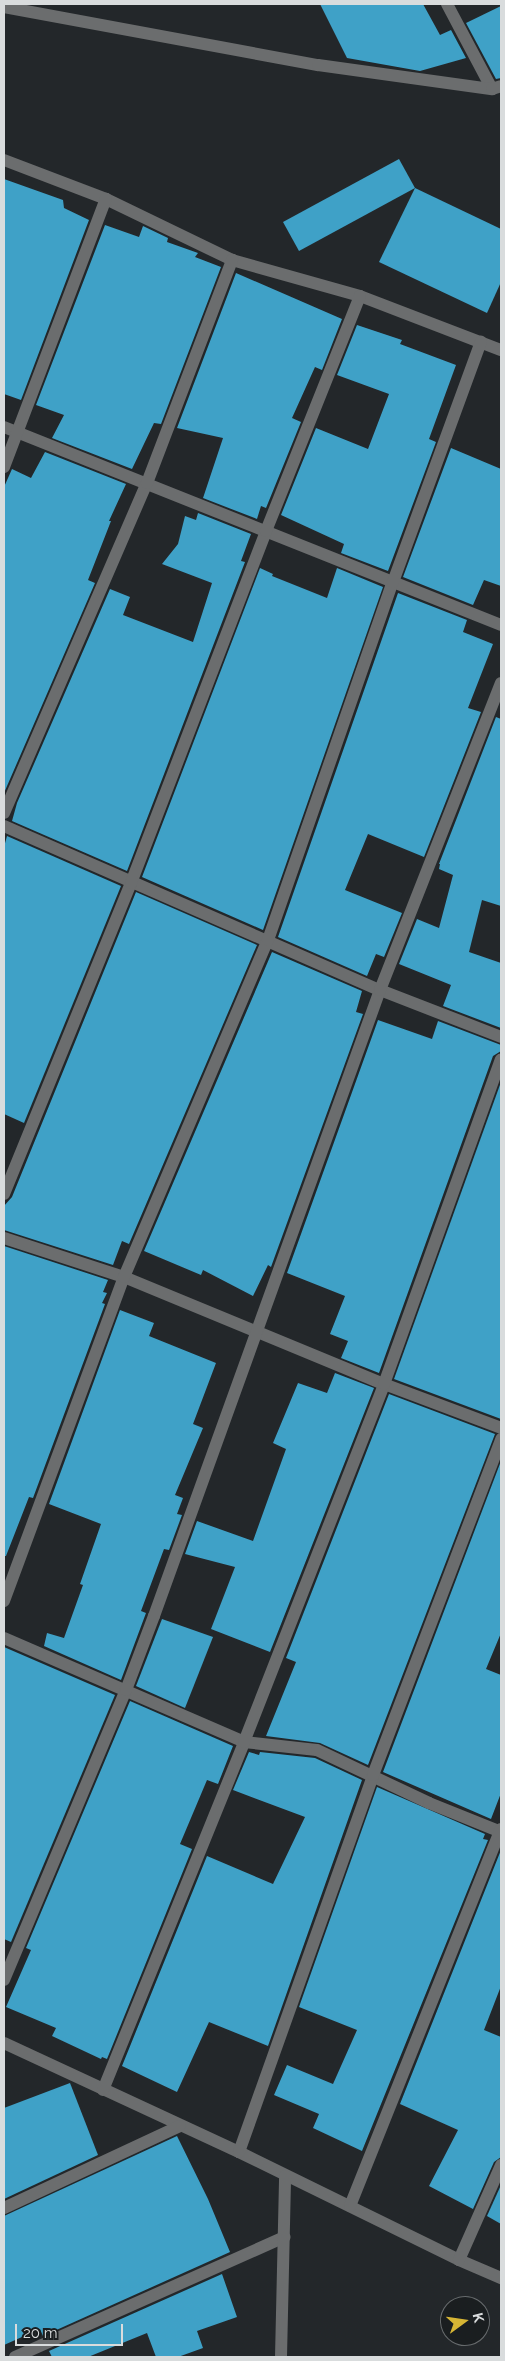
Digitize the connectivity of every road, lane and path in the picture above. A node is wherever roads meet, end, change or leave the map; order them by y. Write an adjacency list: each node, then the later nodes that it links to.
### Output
1 (447, 4): 3 (street)
2 (4, 8): 3 (street)
3 (497, 88)
4 (4, 160): 5 (street)
5 (106, 199): 6 (street); 11 (street)
6 (232, 260): 7 (street); 13 (street)
7 (360, 296): 8 (street); 14 (street)
8 (481, 342): 9 (street); 15 (street)
9 (501, 350)
10 (4, 427): 11 (street)
11 (17, 433): 12 (street); 13 (street)
12 (4, 467)
13 (146, 483): 14 (street); 18 (street)
14 (266, 531): 15 (street); 20 (street)
15 (393, 582): 16 (street); 21 (street)
16 (501, 625)
17 (501, 683): 22 (street)
18 (4, 813)
19 (4, 826): 20 (street)
20 (131, 883): 21 (street); 25 (street)
21 (268, 940): 22 (street); 27 (street)
22 (380, 990): 23 (street); 28 (street)
23 (501, 1037)
24 (501, 1059): 29 (street)
25 (4, 1194)
26 (4, 1238): 27 (street)
27 (124, 1277): 28 (street); 32 (street)
28 (256, 1330): 29 (street); 34 (street)
29 (384, 1384): 30 (street); 35 (street)
30 (501, 1428)
31 (501, 1439): 36 (street)
32 (4, 1601)
33 (4, 1638): 34 (street)
34 (126, 1690): 35 (street); 38 (street)
35 (244, 1742): 36 (street); 40 (street)
36 (373, 1774): 37 (street); 42 (street)
37 (501, 1831): 45 (street)
38 (4, 1980)
39 (4, 2043): 40 (street)
40 (103, 2090): 41 (street)
41 (180, 2126): 42 (street); 46 (street)
42 (239, 2152): 44 (street)
43 (501, 2165): 48 (street)
44 (285, 2176): 45 (street); 47 (street)
45 (350, 2206): 48 (street)
46 (4, 2208)
47 (284, 2237): 50 (street); 51 (street)
48 (459, 2260): 49 (street)
49 (501, 2278)
50 (16, 2357)
51 (281, 2357)

